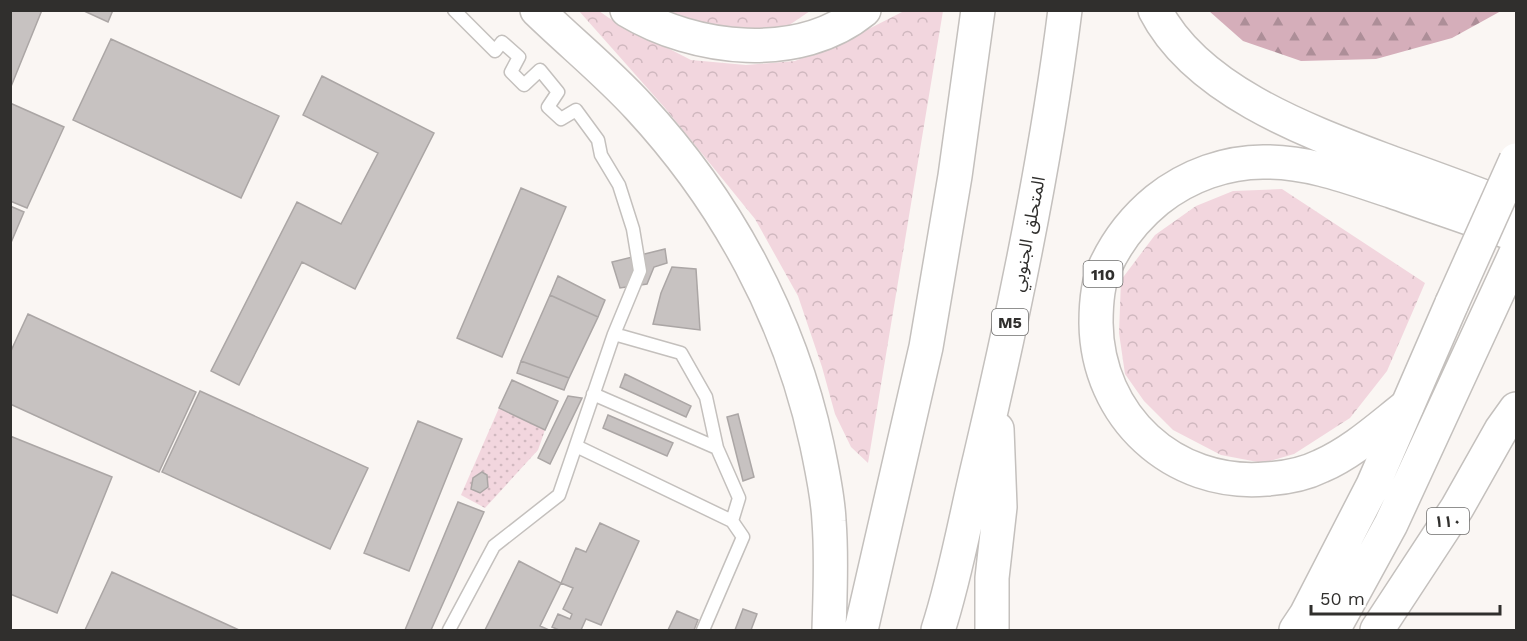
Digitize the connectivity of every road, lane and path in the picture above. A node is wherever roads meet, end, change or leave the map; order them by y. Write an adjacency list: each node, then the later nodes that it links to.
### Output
1 (454, 10): 12 (lane)
2 (537, 10): 22 (main road)
3 (627, 10): 4 (main road)
4 (864, 10)
5 (978, 10): 23 (main road)
6 (1065, 10): 14 (main road, المتحلق الجنوبي / M5)
7 (1155, 10): 9 (main road)
8 (1516, 160): 15 (main road, bridge)
9 (1516, 209)
10 (1516, 235): 15 (main road, 110)
11 (1516, 253): 27 (main road)
12 (614, 334): 13 (lane); 18 (lane)
13 (593, 394): 17 (lane); 18 (lane)
14 (994, 400): 24 (main road, المتحلق الجنوبي / M5); 25 (main road)
15 (1407, 406): 26 (main road)
16 (1516, 410): 28 (main road, ١١٠)
17 (576, 446): 19 (lane); 20 (lane)
18 (717, 448): 19 (lane)
19 (732, 521): 21 (lane)
20 (449, 630)
21 (704, 630)
22 (829, 630)
23 (861, 630)
24 (938, 630)
25 (992, 630)
26 (1296, 630)
27 (1333, 630)
28 (1377, 630)

